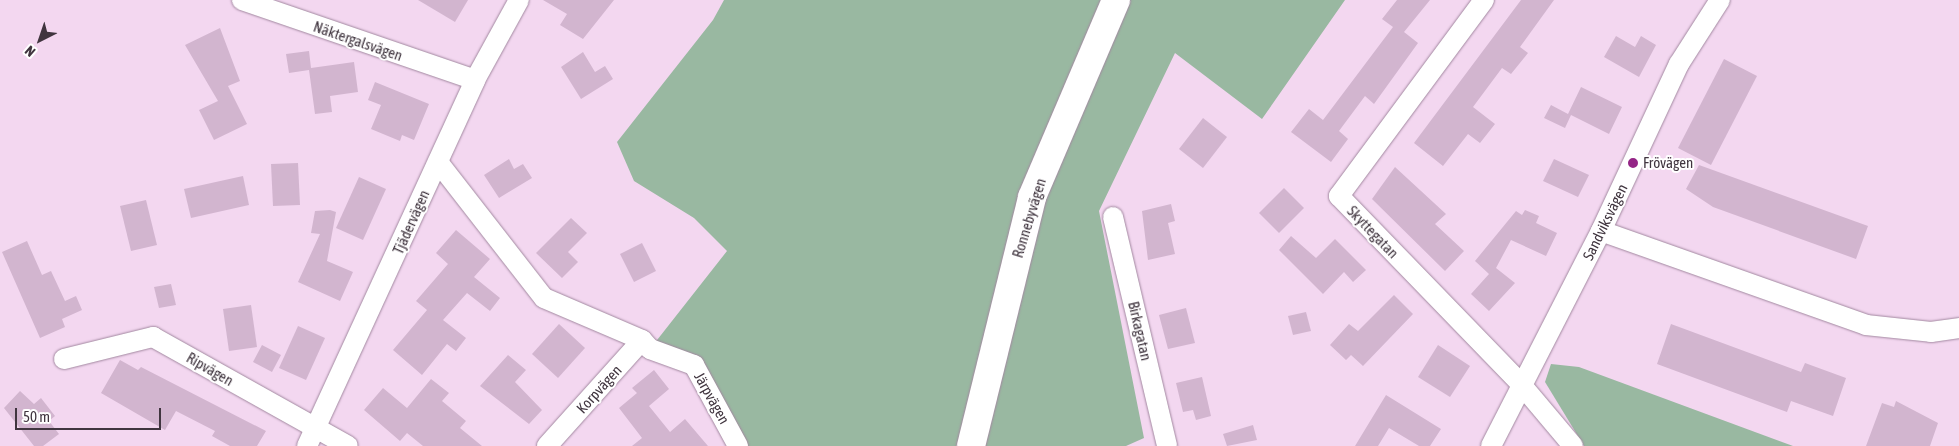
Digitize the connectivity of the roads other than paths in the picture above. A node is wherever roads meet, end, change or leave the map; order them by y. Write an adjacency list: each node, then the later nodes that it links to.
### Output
1 (242, 0): 6 (street, Näktergalsvägen)
2 (519, 0): 6 (street, Tjädervägen)
3 (1116, 0): 18 (main road, Ronnebyvägen)
4 (1484, 0): 13 (street, Skyttegatan)
5 (1720, 0): 9 (street, Sandviksvägen)
6 (475, 80): 7 (street, Tjädervägen)
7 (438, 162): 11 (street, Järpvägen); 14 (street, Tjädervägen)
8 (1113, 217): 19 (street, Birkagatan)
9 (1601, 231): 10 (street); 13 (street, Sandviksvägen)
10 (1959, 328)
11 (646, 344): 16 (street, Korpvägen); 17 (street, Järpvägen)
12 (64, 359): 14 (street, Ripvägen)
13 (1520, 383): 20 (street, Sandviksvägen); 21 (street, Skyttegatan)
14 (312, 438): 15 (street, Ripvägen)
15 (348, 446)
16 (547, 446)
17 (738, 446)
18 (971, 446)
19 (1167, 446)
20 (1491, 446)
21 (1573, 446)

